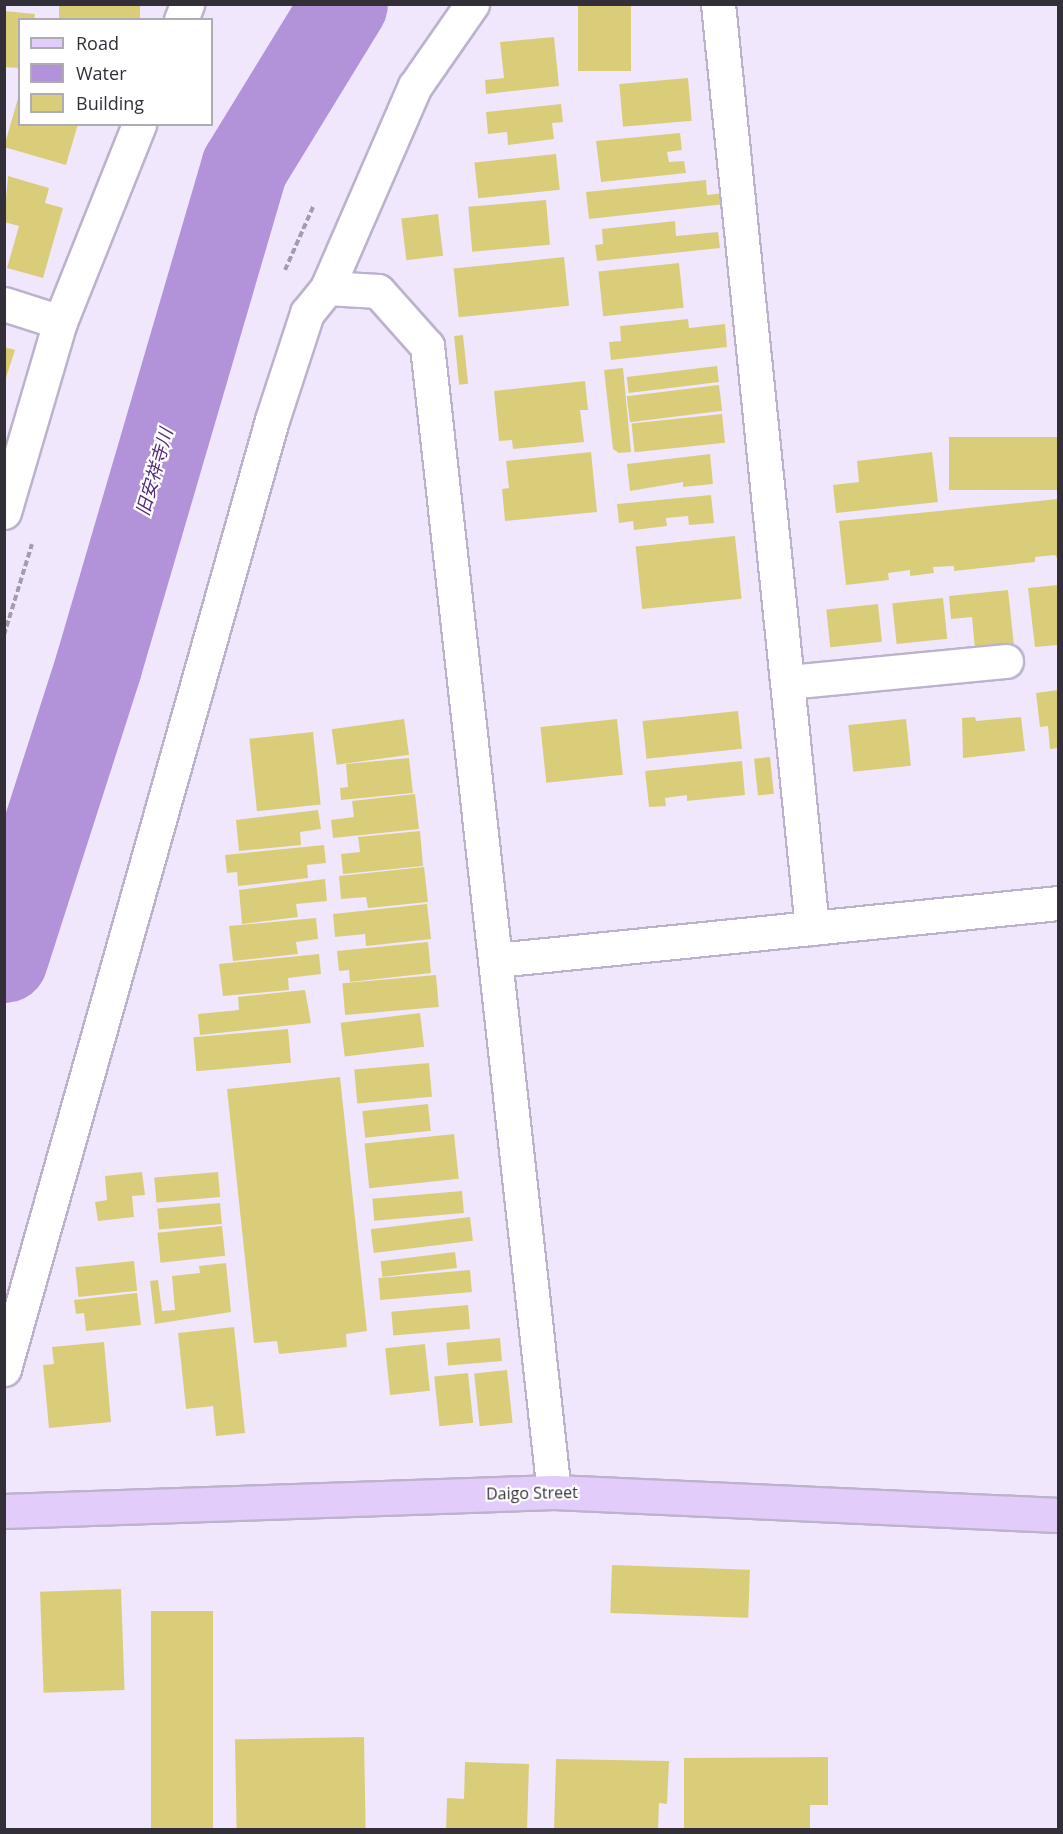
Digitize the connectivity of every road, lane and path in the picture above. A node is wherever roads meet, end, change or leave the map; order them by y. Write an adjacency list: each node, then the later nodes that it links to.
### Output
1 (472, 4): 4 (street)
2 (718, 4): 9 (street)
3 (138, 126): 6 (street)
4 (327, 288): 12 (street); 13 (street)
5 (4, 304): 6 (street)
6 (60, 322): 7 (street)
7 (4, 512)
8 (1006, 661): 9 (street)
9 (788, 682): 11 (street)
10 (1059, 903): 11 (street)
11 (812, 928): 12 (street)
12 (496, 960): 14 (street)
13 (4, 1369)
14 (554, 1492): 15 (main road, Daigo Street); 16 (main road, Daigo Street)
15 (4, 1511)
16 (1059, 1515)

